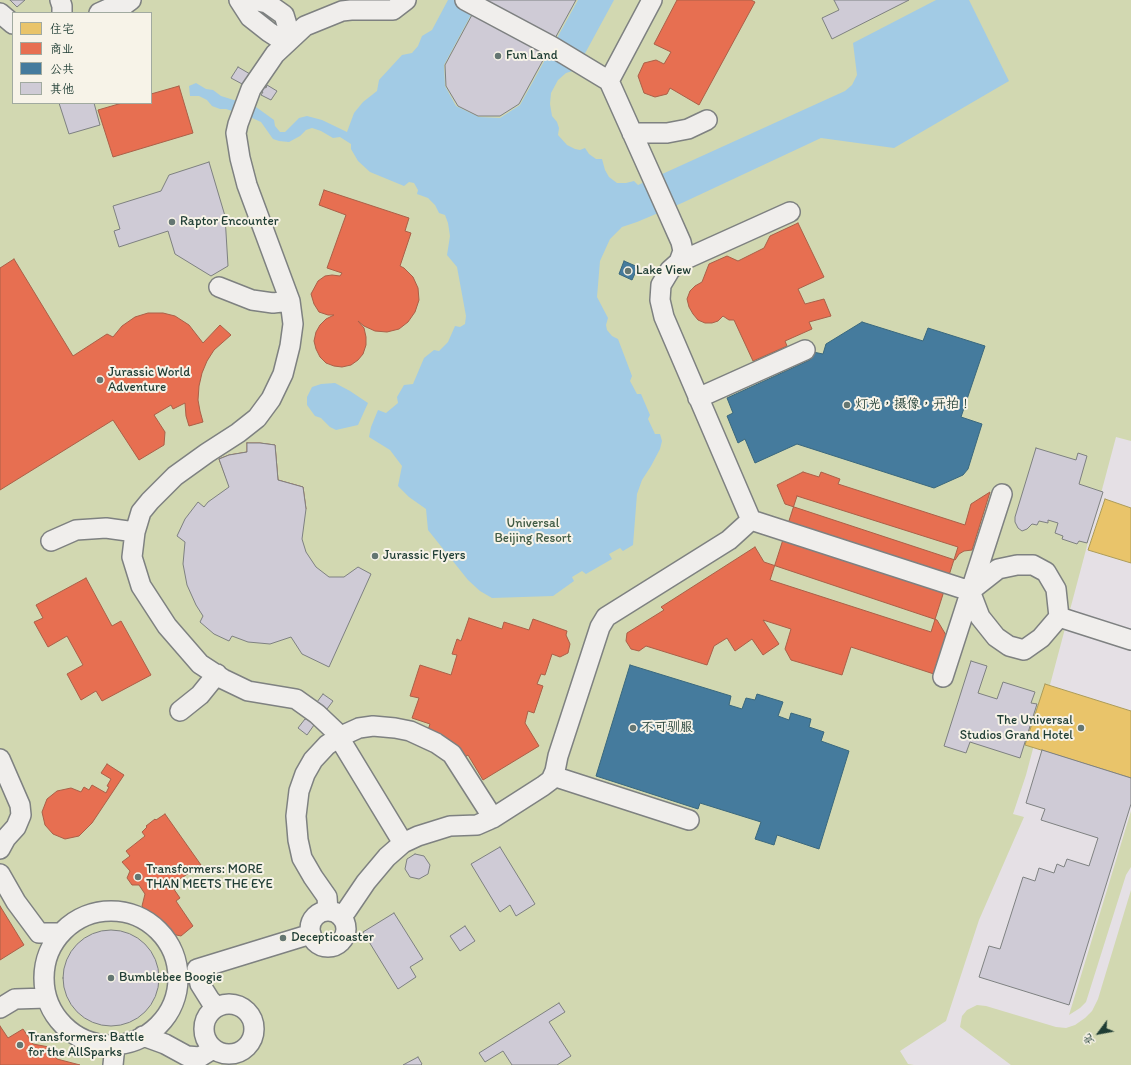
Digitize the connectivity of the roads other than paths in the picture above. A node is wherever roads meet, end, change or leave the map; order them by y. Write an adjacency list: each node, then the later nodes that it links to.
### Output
1 (60, 0): 9 (street)
2 (131, 0): 10 (street)
3 (239, 0): 13 (street)
4 (253, 0): 13 (street)
5 (406, 0): 8 (street)
6 (652, 0): 14 (street)
7 (470, 3): 14 (street)
8 (339, 6): 13 (street)
9 (62, 12)
10 (101, 12)
11 (0, 13): 12 (street)
12 (12, 23)
13 (288, 40): 20 (street)
14 (609, 82): 16 (street)
15 (707, 120): 16 (street)
16 (632, 133): 18 (street)
17 (790, 212): 18 (street)
18 (679, 262): 22 (street)
19 (219, 287): 20 (street)
20 (290, 301): 25 (street)
21 (805, 350): 22 (street)
22 (698, 398): 24 (street)
23 (1002, 494): 27 (street)
24 (751, 520): 27 (street); 35 (street)
25 (135, 532): 26 (street); 30 (street)
26 (51, 541)
27 (970, 591): 28 (street); 28 (street); 31 (street)
28 (1059, 617): 29 (street)
29 (1131, 640)
30 (216, 674): 32 (street); 33 (street)
31 (943, 677)
32 (180, 710)
33 (339, 737): 36 (street); 38 (street); 41 (street)
34 (0, 759): 39 (street)
35 (553, 776): 36 (street); 37 (street)
36 (493, 818): 38 (street)
37 (689, 820)
38 (403, 844): 41 (street)
39 (0, 849)
40 (0, 874): 42 (street)
41 (334, 914): 43 (street); 43 (street)
42 (60, 933): 45 (street); 46 (street)
43 (311, 934): 44 (street)
44 (197, 969): 45 (street); 47 (street)
45 (177, 972): 49 (street)
46 (47, 998): 48 (street); 50 (street)
47 (217, 1007): 51 (street); 51 (street)
48 (0, 1008)
49 (143, 1036): 50 (street); 51 (street)
50 (115, 1045): 52 (street)
51 (213, 1049)
52 (113, 1065)

